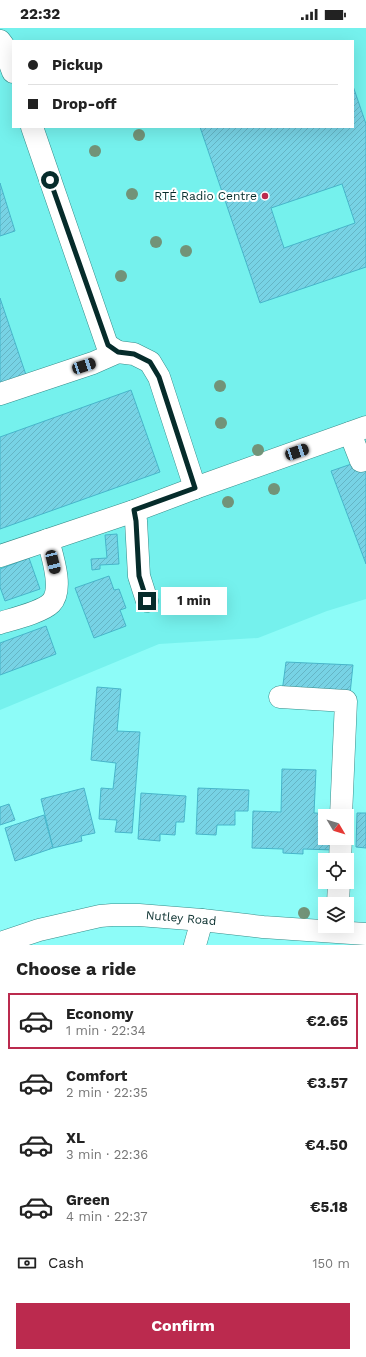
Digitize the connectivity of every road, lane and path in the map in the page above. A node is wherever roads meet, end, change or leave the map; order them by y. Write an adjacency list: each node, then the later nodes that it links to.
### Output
1 (0, 41): 2 (street)
2 (12, 69)
3 (32, 128): 4 (street)
4 (118, 352): 5 (street); 8 (street)
5 (0, 394)
6 (358, 430): 7 (street); 8 (street)
7 (361, 461)
8 (195, 488): 9 (street)
9 (134, 510): 10 (street); 12 (street)
10 (48, 540): 11 (street); 13 (street)
11 (0, 556)
12 (147, 601)
13 (0, 623)
14 (280, 697): 15 (street)
15 (341, 809)
16 (202, 920): 17 (street, Nutley Road); 20 (street, Nutley Road); 21 (street)
17 (318, 928)
18 (354, 933): 19 (street, Nutley Road)
19 (366, 934)
20 (0, 943)
21 (195, 945)

